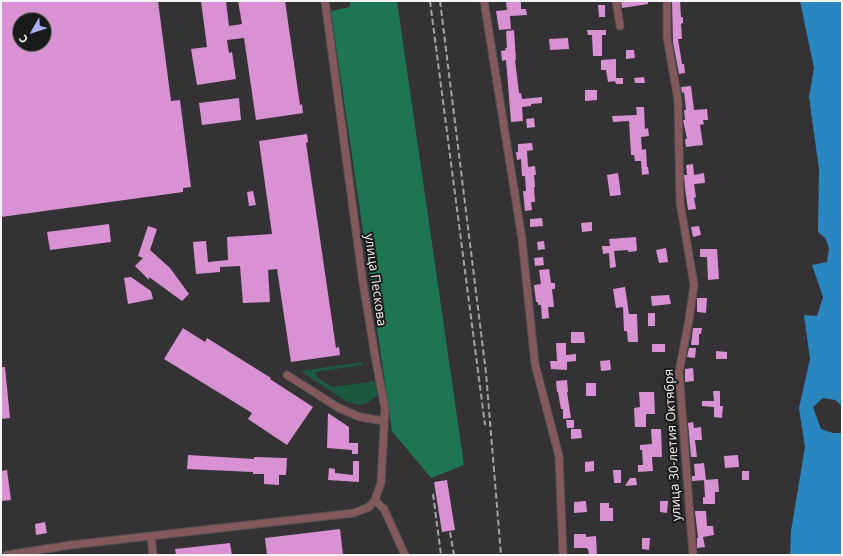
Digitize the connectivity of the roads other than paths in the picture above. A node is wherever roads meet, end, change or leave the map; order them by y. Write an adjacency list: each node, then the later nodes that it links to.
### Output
1 (325, 1): 7 (street, улица Пескова)
2 (484, 1): 13 (street)
3 (616, 1): 5 (street)
4 (667, 1): 14 (street, улица 30-летия Октября)
5 (620, 26)
6 (287, 375): 7 (street)
7 (384, 421): 8 (street, улица Пескова)
8 (375, 500): 9 (street); 12 (street)
9 (151, 536): 10 (street); 11 (street)
10 (7, 555)
11 (153, 555)
12 (405, 555)
13 (563, 555)
14 (693, 555)

